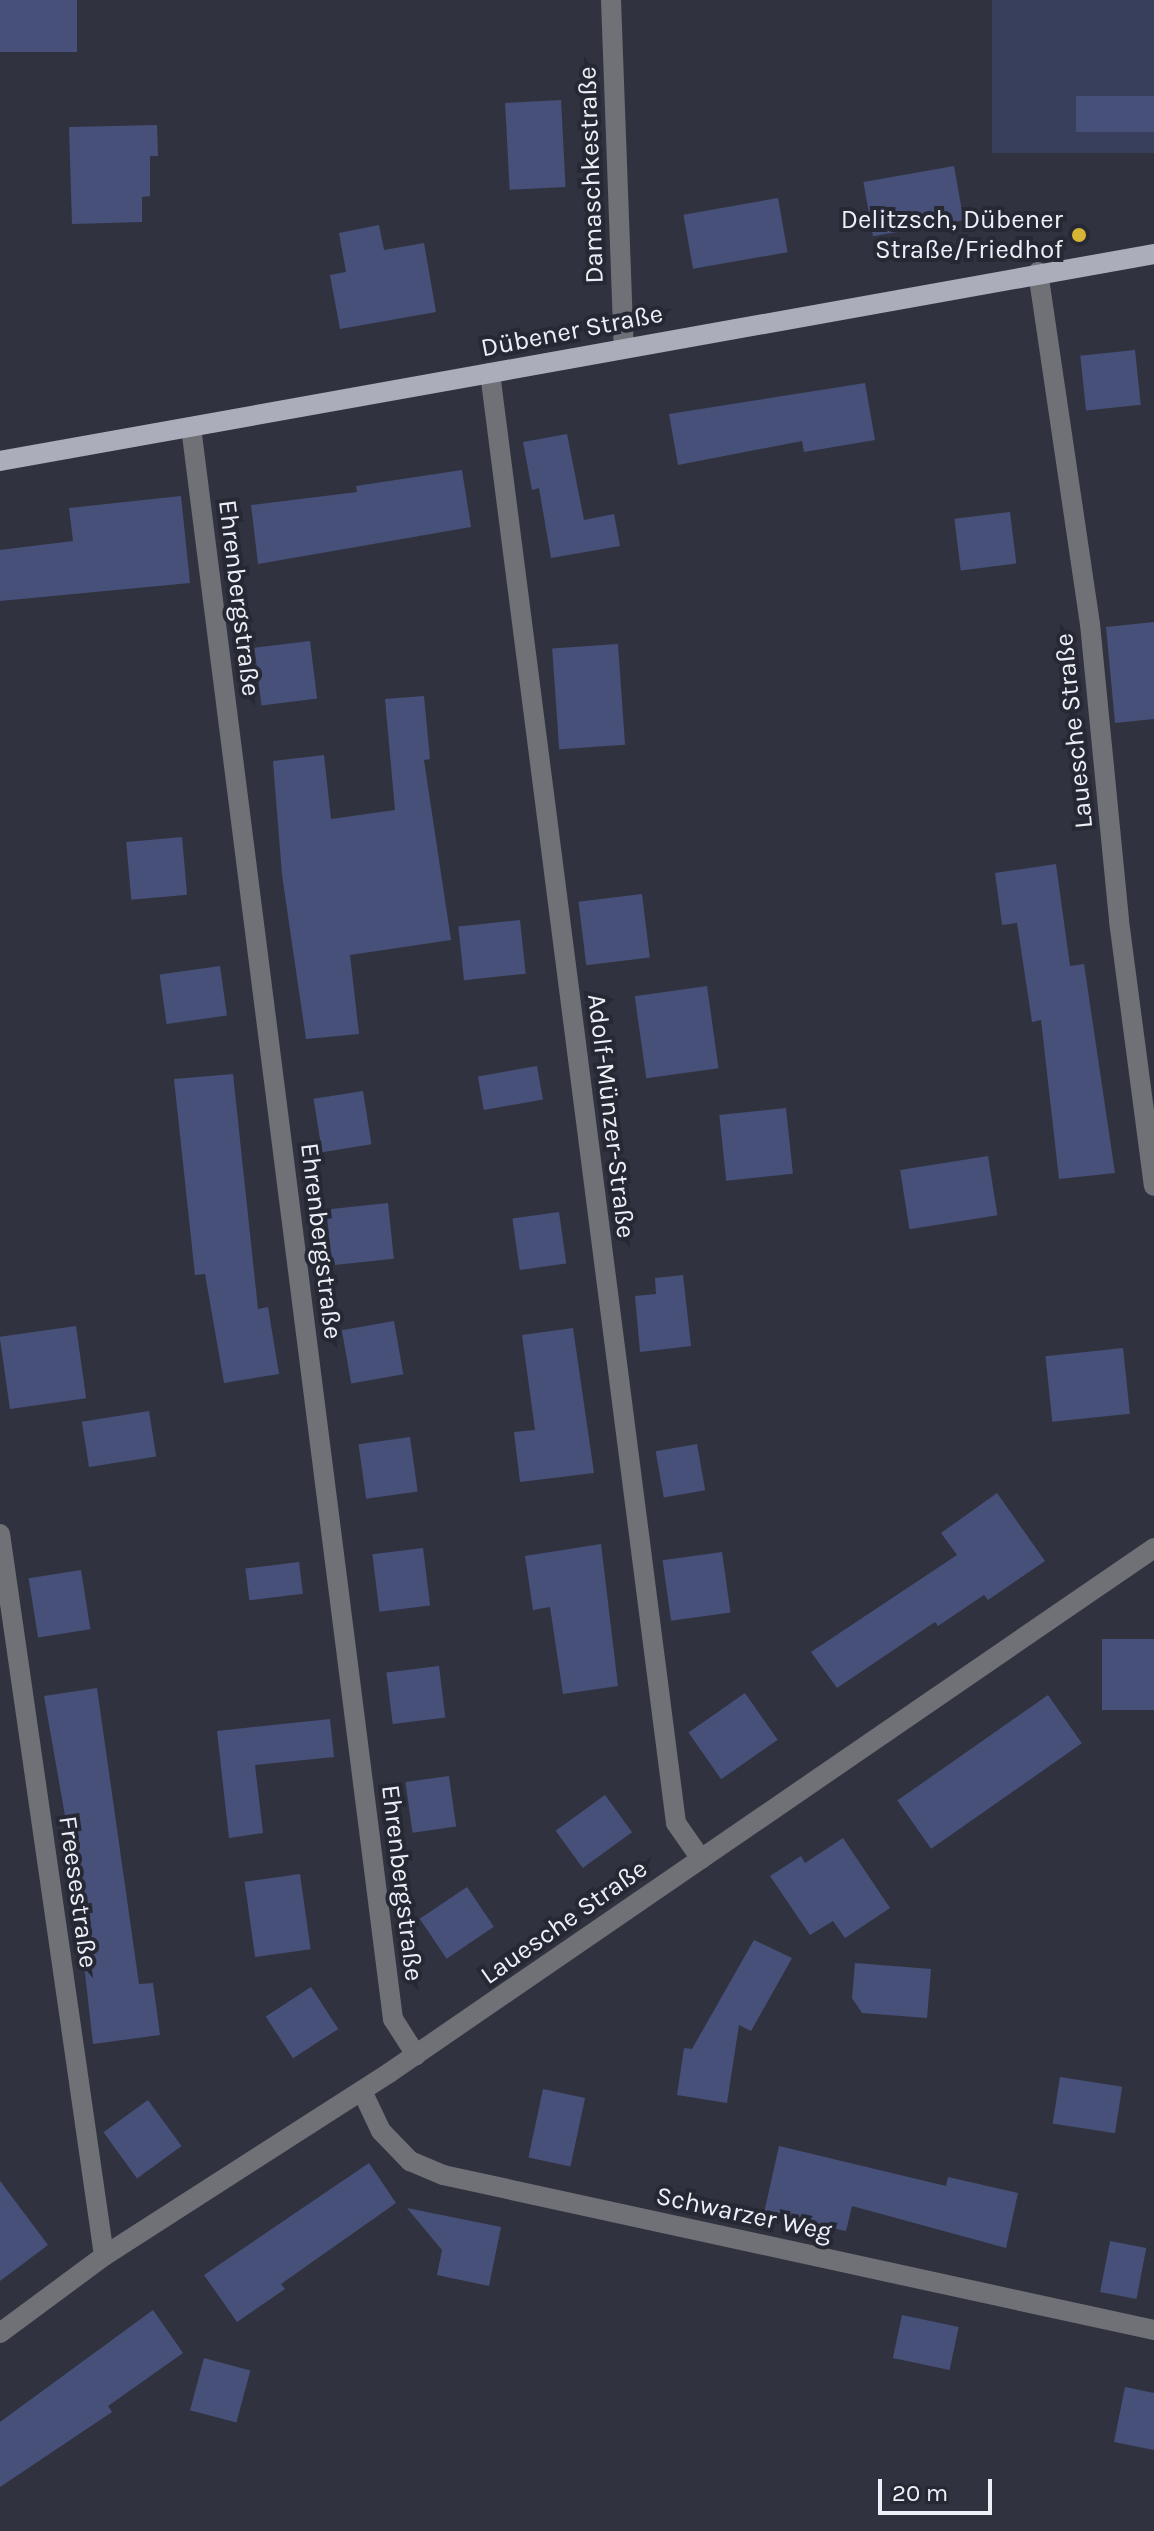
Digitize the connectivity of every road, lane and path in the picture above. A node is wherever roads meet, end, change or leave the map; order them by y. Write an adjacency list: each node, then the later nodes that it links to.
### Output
1 (611, 0): 4 (street, Damaschkestraße)
2 (1154, 254): 3 (main road, Dübener Straße)
3 (1038, 272): 4 (main road, Dübener Straße); 8 (street, Lauesche Straße)
4 (624, 347): 5 (main road, Dübener Straße)
5 (490, 373): 6 (main road, Dübener Straße); 13 (street, Adolf-Münzer-Straße)
6 (191, 427): 7 (main road, Dübener Straße); 14 (street, Ehrenbergstraße)
7 (0, 461)
8 (1154, 1186)
9 (0, 1534): 16 (street, Freesestraße)
10 (1154, 1548): 12 (street, Lauesche Straße)
11 (1154, 1564): 12 (street)
12 (1128, 1566): 13 (street, Lauesche Straße)
13 (701, 1859): 14 (street, Lauesche Straße)
14 (416, 2055): 15 (street, Lauesche Straße)
15 (362, 2091): 16 (street, Lauesche Straße); 17 (street, Schwarzer Weg)
16 (104, 2256): 18 (street, Lauesche Straße)
17 (1154, 2330)
18 (0, 2333)

